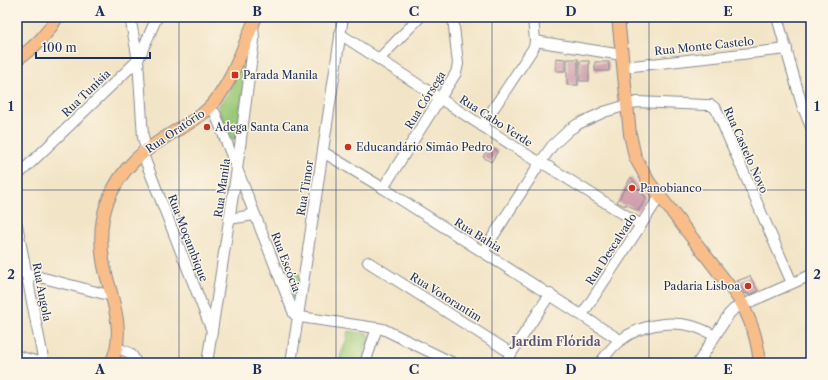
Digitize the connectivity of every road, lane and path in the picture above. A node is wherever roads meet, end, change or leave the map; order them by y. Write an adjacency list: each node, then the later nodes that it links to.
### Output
1 (57, 17): 14 (main road)
2 (130, 17): 16 (street, Rua Moçambique)
3 (157, 17): 16 (street, Rua Tunísia)
4 (420, 17): 15 (street)
5 (453, 17): 18 (street, Rua Córsega)
6 (533, 17): 12 (street)
7 (618, 17): 17 (main road)
8 (777, 17): 13 (street)
9 (342, 18): 11 (street, Rua Timor)
10 (254, 19): 23 (main road, Rua Oratório); 26 (street, Rua Manila)
11 (340, 34): 15 (street, Rua Cabo Verde); 24 (street, Rua Timor)
12 (535, 41): 17 (street, Rua Monte Castelo); 21 (street)
13 (787, 49): 17 (street, Rua Monte Castelo); 22 (street)
14 (17, 59)
15 (379, 59): 18 (street, Rua Cabo Verde)
16 (138, 60): 23 (street, Rua Moçambique); 27 (street, Rua Tunísia)
17 (623, 61): 19 (main road)
18 (440, 99): 21 (street, Rua Cabo Verde); 28 (street, Rua Córsega)
19 (627, 104): 25 (street, Rua Castelo Novo); 29 (main road); 38 (street, Rua Castelo Novo)
20 (215, 113): 26 (street, Rua Escócia)
21 (482, 126): 25 (street, Rua Cabo Verde)
22 (811, 127)
23 (144, 151): 40 (main road, Rua Oratório); 42 (street, Rua Moçambique)
24 (323, 152): 28 (street, Rua Bahia); 45 (street, Rua Timor)
25 (540, 163): 33 (street, Rua Cabo Verde); 34 (street, Rua Castelo Novo)
26 (237, 169): 30 (street, Rua Escócia); 31 (street, Rua Manila)
27 (17, 176)
28 (383, 188): 34 (street, Rua Bahia)
29 (660, 196): 33 (street, Rua Descalvado); 43 (main road)
30 (254, 214): 31 (street); 45 (street, Rua Escócia)
31 (229, 219): 41 (street, Rua Manila)
32 (17, 225): 36 (street, Rua Angola)
33 (641, 225): 44 (street, Rua Descalvado)
34 (483, 252): 39 (street, Rua Bahia)
35 (368, 262): 51 (street, Rua Votorantim)
36 (22, 272): 40 (street); 53 (street, Rua Angola)
37 (811, 275): 38 (street)
38 (792, 283): 43 (street)
39 (550, 294): 44 (street, Rua Bahia); 51 (street)
40 (112, 296): 50 (main road, Rua Oratório)
41 (217, 298): 42 (street); 47 (street, Rua Manila)
42 (199, 299): 47 (street, Rua Moçambique)
43 (742, 305): 48 (street); 63 (main road)
44 (582, 315): 49 (street, Rua Bahia)
45 (298, 317): 46 (street); 57 (street, Rua Timor)
46 (377, 328): 58 (street); 59 (street)
47 (212, 331): 56 (street, Rua Manila)
48 (715, 336): 49 (street); 62 (street)
49 (620, 340): 61 (street)
50 (117, 348): 54 (main road, Rua Oratório); 55 (street)
51 (511, 353): 60 (street)
52 (17, 356): 53 (street)
53 (43, 363)
54 (111, 363)
55 (136, 363)
56 (207, 363)
57 (291, 363)
58 (365, 363)
59 (453, 363)
60 (505, 363)
61 (600, 363)
62 (698, 363)
63 (760, 363)

